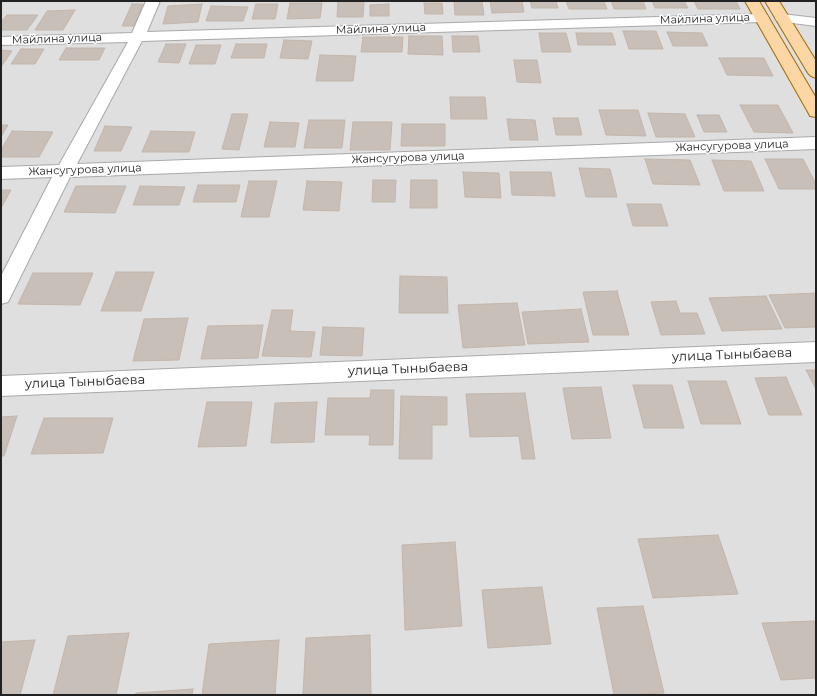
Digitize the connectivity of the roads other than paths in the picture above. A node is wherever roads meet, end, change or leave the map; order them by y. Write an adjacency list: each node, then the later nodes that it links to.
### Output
1 (153, 1): 7 (street)
2 (752, 1): 4 (main road)
3 (772, 1): 5 (main road)
4 (762, 18): 7 (street, Майлина улица); 10 (main road)
5 (782, 18): 6 (street); 9 (main road)
6 (816, 22)
7 (138, 36): 8 (street, Майлина улица); 12 (street)
8 (1, 40)
9 (816, 73)
10 (816, 112)
11 (816, 143): 12 (street, Жансугурова улица)
12 (64, 171): 13 (street, Жансугурова улица); 14 (street)
13 (1, 173)
14 (1, 296)
15 (816, 352): 16 (street, улица Тыныбаева)
16 (1, 386)

